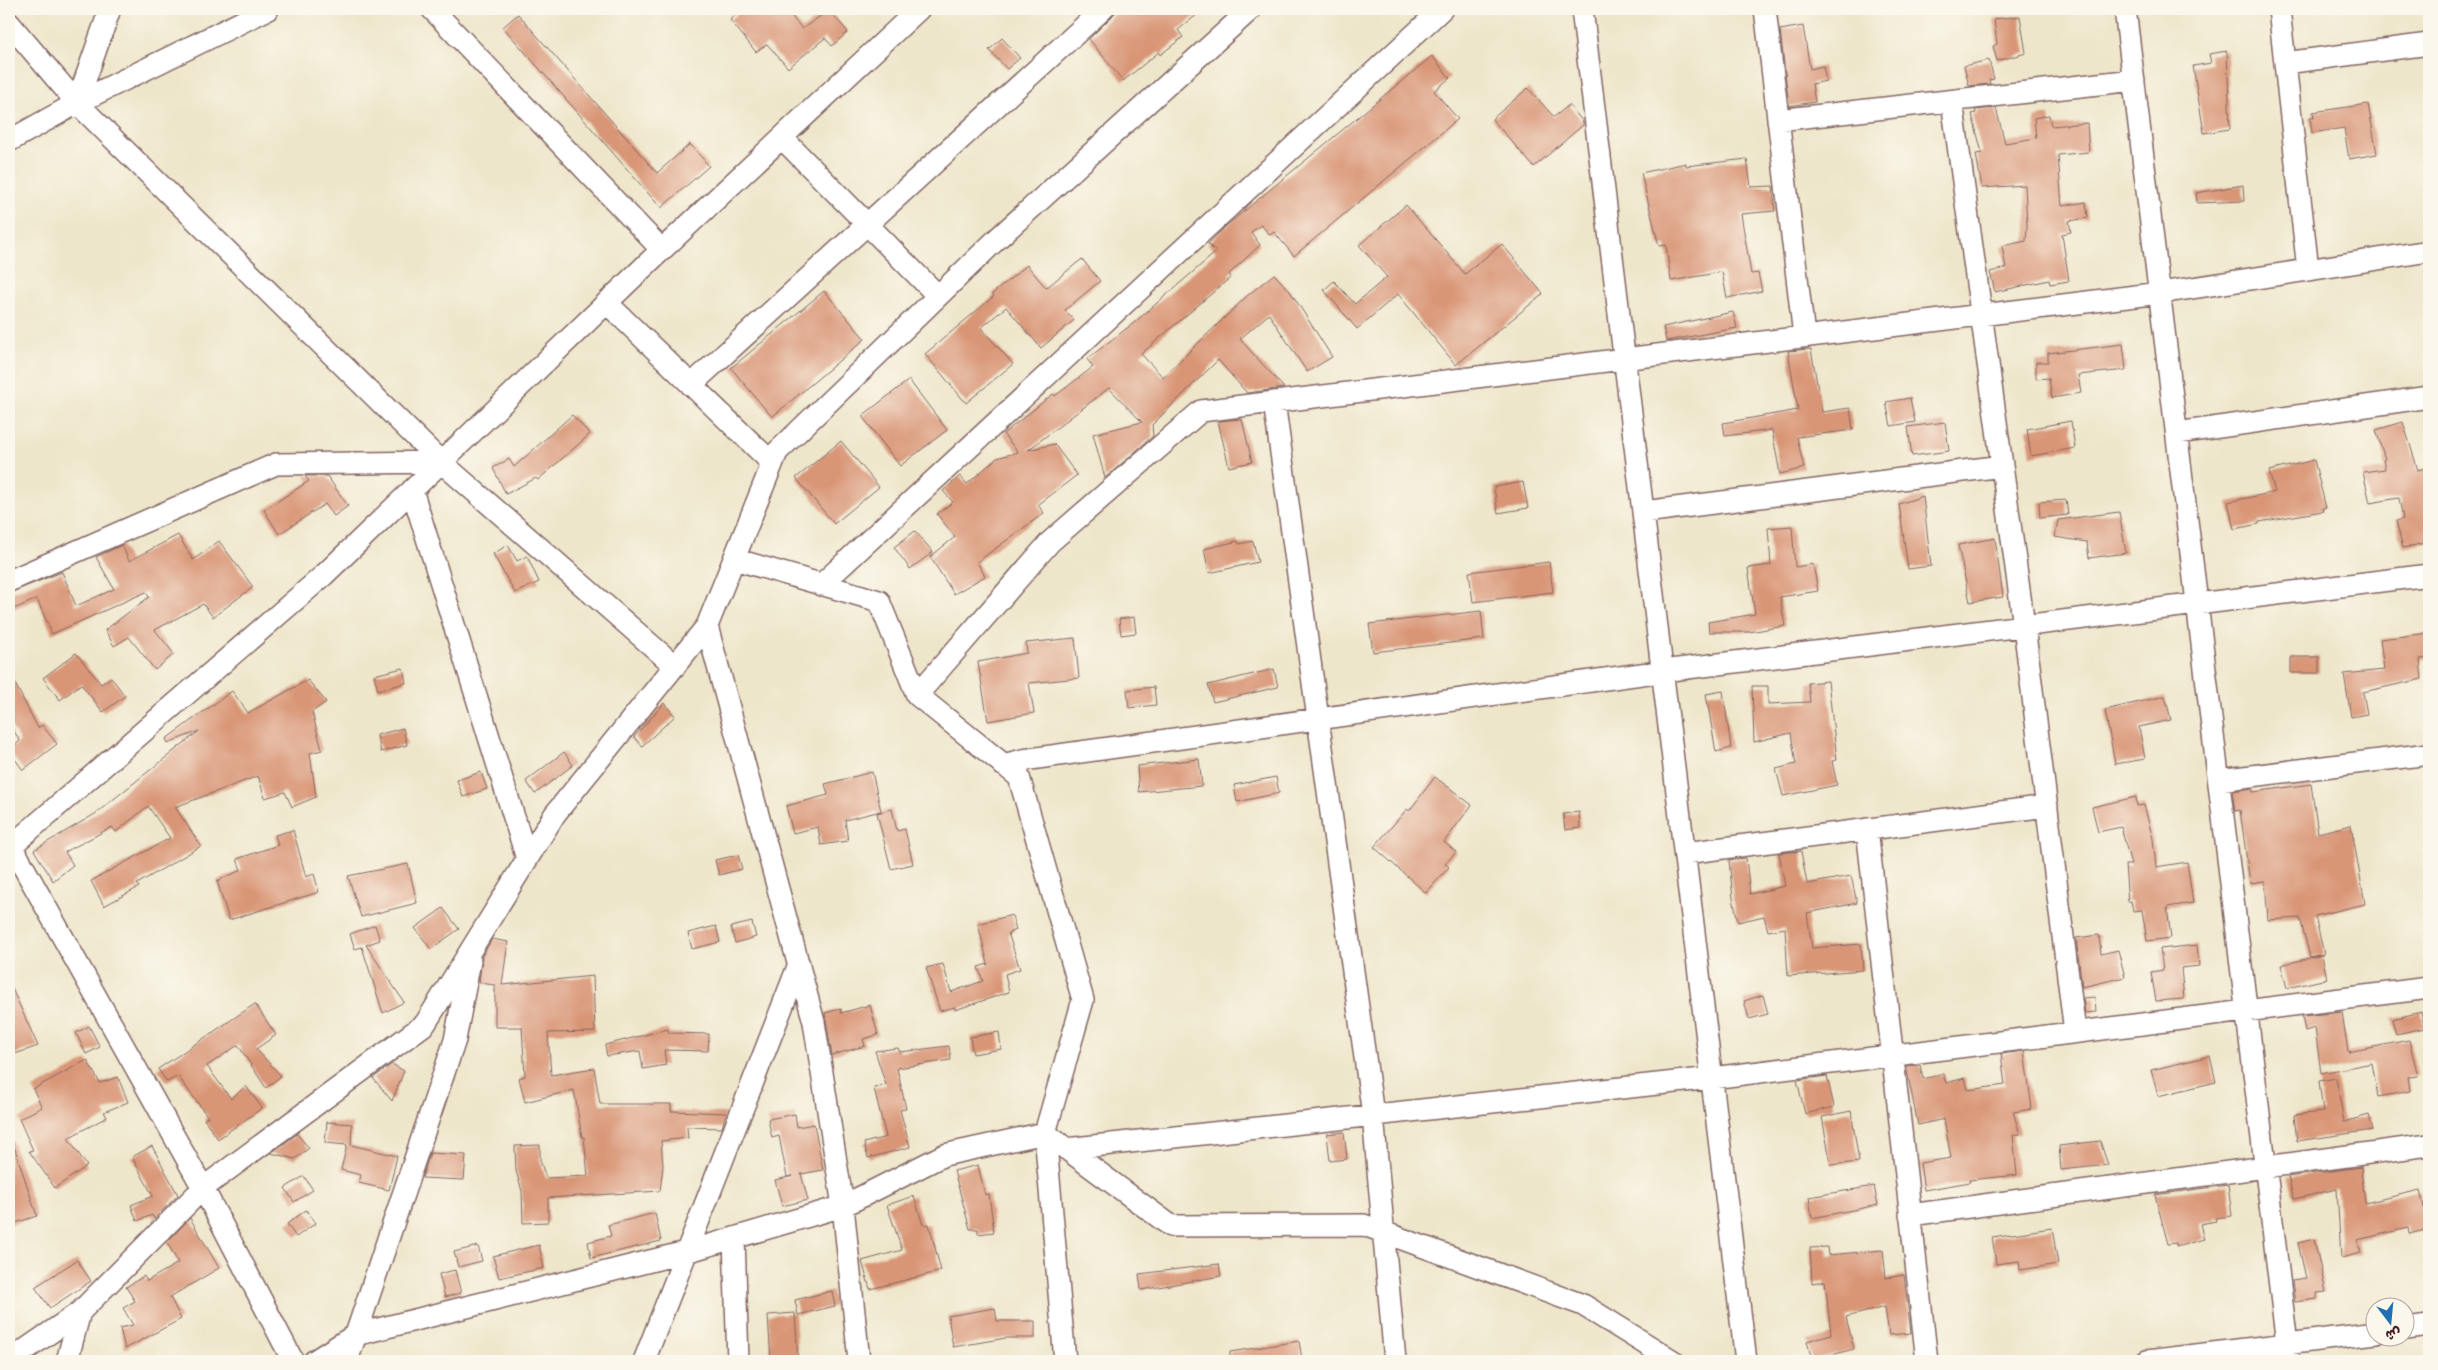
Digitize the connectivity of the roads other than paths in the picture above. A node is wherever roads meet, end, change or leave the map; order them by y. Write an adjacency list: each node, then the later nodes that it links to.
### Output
1 (110, 9): 17 (street)
2 (268, 9): 17 (street)
3 (432, 9): 22 (street)
4 (919, 9): 19 (street)
5 (1103, 9): 21 (street)
6 (1251, 9): 26 (street)
7 (1442, 9): 43 (street)
8 (1582, 9): 30 (street)
9 (1765, 9): 18 (street)
10 (2125, 9): 15 (street)
11 (2278, 9): 14 (street)
12 (9, 23): 17 (street)
13 (2429, 44): 14 (street)
14 (2285, 63): 24 (street)
15 (2134, 80): 16 (street); 25 (street)
16 (1952, 101): 18 (street); 28 (street)
17 (77, 102): 20 (street); 35 (street)
18 (1778, 120): 29 (street)
19 (782, 138): 21 (street); 22 (street)
20 (9, 141)
21 (867, 224): 26 (street); 31 (street)
22 (662, 250): 27 (street)
23 (2429, 251): 24 (street)
24 (2308, 270): 25 (street)
25 (2160, 293): 28 (street); 34 (street)
26 (938, 296): 36 (street)
27 (607, 302): 31 (street); 35 (street)
28 (1981, 314): 29 (street); 37 (street)
29 (1804, 336): 30 (street)
30 (1625, 358): 33 (street); 39 (street)
31 (691, 385): 36 (street)
32 (2429, 397): 34 (street)
33 (1274, 402): 49 (street); 50 (street)
34 (2177, 433): 44 (street)
35 (441, 462): 38 (street); 42 (street); 47 (street)
36 (772, 463): 40 (street)
37 (2002, 466): 39 (street); 46 (street)
38 (412, 490): 56 (street); 58 (street)
39 (1644, 512): 48 (street)
40 (734, 559): 43 (street); 45 (street)
41 (2429, 575): 44 (street)
42 (9, 581)
43 (821, 585): 49 (street)
44 (2198, 604): 46 (street); 53 (street)
45 (706, 626): 47 (street); 60 (street)
46 (2024, 626): 48 (street); 54 (street)
47 (675, 666): 58 (street)
48 (1663, 671): 50 (street); 57 (street)
49 (917, 695): 52 (street)
50 (1318, 719): 52 (street); 66 (street)
51 (2429, 754): 53 (street)
52 (1003, 765): 67 (street)
53 (2219, 780): 62 (street)
54 (2047, 806): 55 (street); 63 (street)
55 (1867, 830): 57 (street); 64 (street)
56 (10, 845): 71 (street)
57 (1685, 852): 65 (street)
58 (527, 859): 59 (street)
59 (473, 947): 71 (street); 80 (street)
60 (799, 964): 72 (street); 76 (street)
61 (2429, 988): 62 (street)
62 (2247, 1011): 63 (street); 70 (street)
63 (2075, 1032): 64 (street)
64 (1892, 1056): 65 (street); 73 (street)
65 (1712, 1078): 66 (street); 94 (street)
66 (1372, 1115): 69 (street); 74 (street)
67 (1045, 1133): 69 (street); 72 (street); 91 (street)
68 (2429, 1145): 70 (street)
69 (1066, 1149): 74 (street)
70 (2266, 1167): 73 (street); 82 (street)
71 (203, 1188): 77 (street); 85 (street)
72 (843, 1206): 75 (street); 90 (street)
73 (1910, 1215): 95 (street)
74 (1383, 1232): 92 (street); 93 (street)
75 (734, 1238): 76 (street); 89 (street)
76 (686, 1252): 80 (street); 88 (street)
77 (80, 1312): 83 (street); 84 (street)
78 (2429, 1326): 79 (street)
79 (2416, 1328)
80 (355, 1335): 86 (street); 87 (street)
81 (2366, 1335): 82 (street)
82 (2288, 1352): 96 (street)
83 (9, 1361)
84 (67, 1361)
85 (293, 1361)
86 (314, 1361)
87 (347, 1361)
88 (644, 1361)
89 (738, 1361)
90 (859, 1361)
91 (1065, 1361)
92 (1394, 1361)
93 (1673, 1361)
94 (1746, 1361)
95 (1927, 1361)
96 (2147, 1361)

